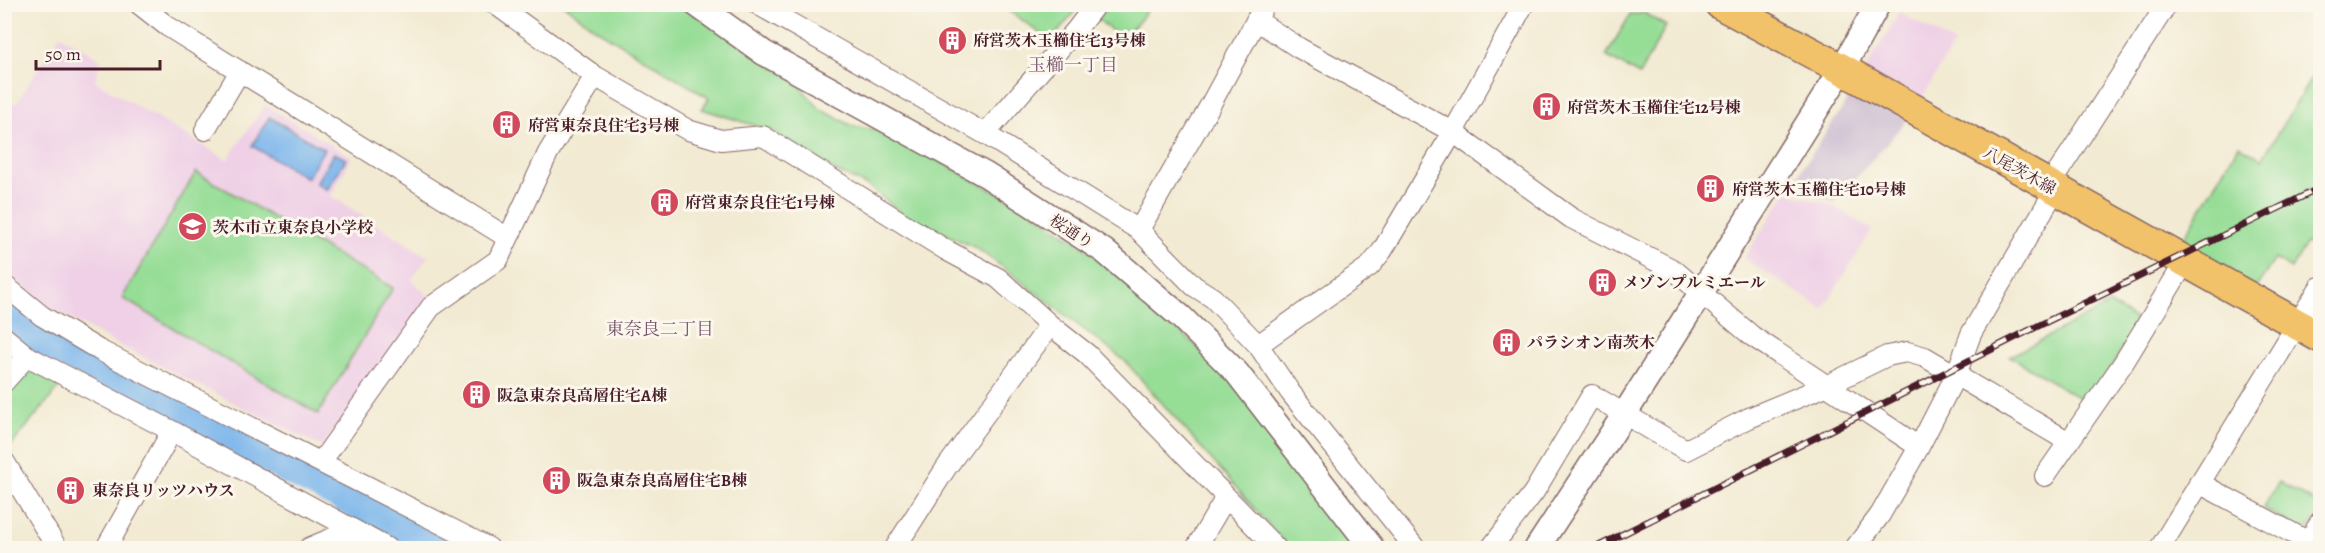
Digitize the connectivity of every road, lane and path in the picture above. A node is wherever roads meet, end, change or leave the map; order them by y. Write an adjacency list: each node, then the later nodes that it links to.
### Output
1 (139, 4): 12 (street)
2 (495, 4): 13 (street)
3 (696, 4): 53 (street, 桜通り)
4 (757, 4): 16 (street)
5 (1096, 4): 16 (street)
6 (1524, 4): 15 (street)
7 (1720, 4): 11 (main road, 八尾茨木線)
8 (1878, 4): 11 (street)
9 (2167, 4): 17 (street)
10 (1261, 12): 15 (street); 18 (street)
11 (1842, 69): 17 (main road, 八尾茨木線); 23 (street)
12 (240, 71): 14 (street); 19 (street)
13 (595, 76): 19 (street); 24 (street)
14 (205, 130)
15 (1453, 132): 23 (street); 27 (street)
16 (985, 134): 18 (street)
17 (2052, 188): 20 (main road, 八尾茨木線); 29 (street)
18 (1139, 230): 27 (street)
19 (508, 238): 37 (street)
20 (2185, 262): 25 (main road, 八尾茨木線); 34 (street)
21 (4, 285): 37 (street)
22 (2320, 287): 25 (street)
23 (1699, 293): 31 (street); 32 (street)
24 (1050, 325): 40 (street); 50 (street)
25 (2309, 330): 39 (street)
26 (4, 337): 28 (street)
27 (1258, 345): 54 (street)
28 (27, 356): 30 (street); 33 (street)
29 (1956, 375): 31 (street); 34 (street); 35 (street)
30 (4, 382)
31 (1828, 385): 32 (street); 35 (street)
32 (1624, 415): 55 (street); 56 (street)
33 (172, 431): 42 (street); 46 (street)
34 (2069, 442): 38 (street)
35 (1919, 447): 57 (street)
36 (4, 461): 45 (street)
37 (321, 462): 49 (street)
38 (2045, 476)
39 (2199, 483): 43 (street); 44 (street)
40 (1226, 497): 51 (street); 52 (street)
41 (2320, 522): 43 (street)
42 (352, 530): 47 (street); 48 (street)
43 (2311, 546)
44 (2161, 548)
45 (57, 549)
46 (106, 549)
47 (309, 549)
48 (387, 549)
49 (489, 549)
50 (895, 549)
51 (1196, 549)
52 (1276, 549)
53 (1372, 549)
54 (1415, 549)
55 (1491, 549)
56 (1537, 549)
57 (1855, 549)

